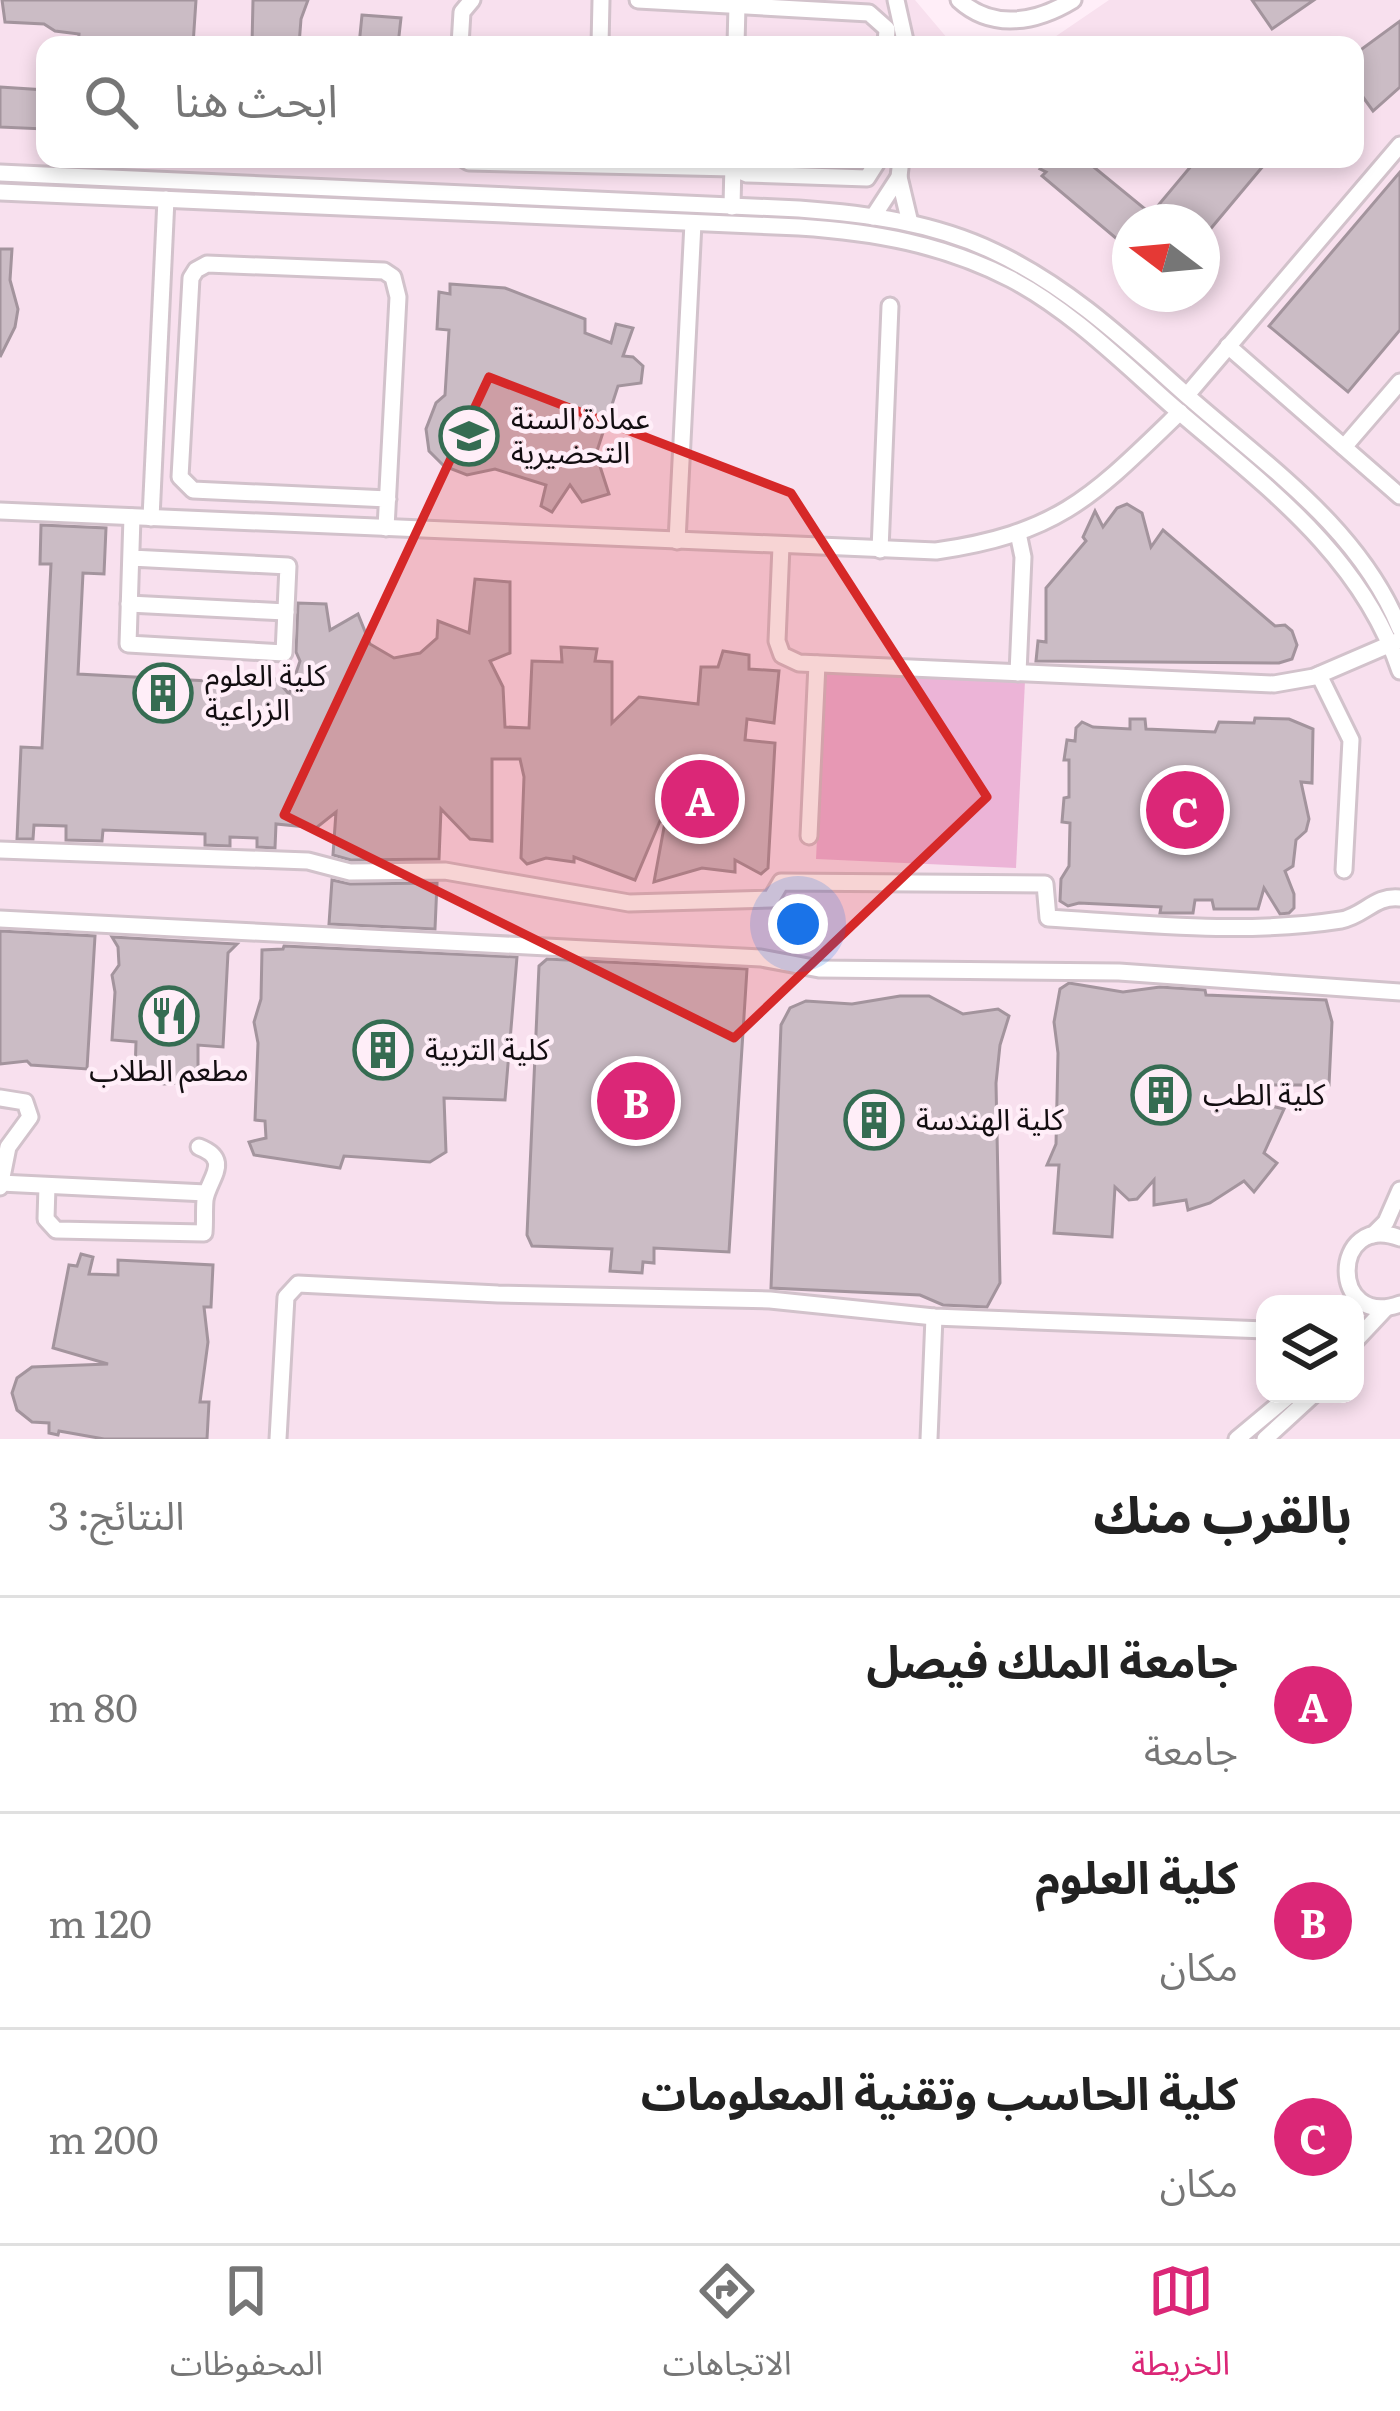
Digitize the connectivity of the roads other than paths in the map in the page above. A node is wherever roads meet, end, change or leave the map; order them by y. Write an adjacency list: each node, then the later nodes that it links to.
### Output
1 (472, 0): 8 (street)
2 (602, 0): 9 (street)
3 (638, 0): 7 (street)
4 (896, 0): 12 (street)
5 (958, 0): 6 (street)
6 (1073, 0)
7 (737, 4): 10 (street); 11 (street)
8 (461, 36)
9 (600, 36)
10 (736, 36)
11 (887, 36)
12 (904, 36)
13 (1400, 145): 27 (street)
14 (733, 168): 22 (street)
15 (739, 168): 16 (street)
16 (874, 168)
17 (900, 168): 19 (street)
18 (0, 173): 22 (street)
19 (899, 177): 23 (street); 25 (street)
20 (0, 192): 21 (street)
21 (166, 199): 24 (street); 36 (street)
22 (731, 207): 23 (street)
23 (873, 217): 25 (street)
24 (693, 223): 30 (street); 39 (street)
25 (910, 223): 29 (street)
26 (890, 306): 41 (street)
27 (1228, 346): 29 (street); 31 (street)
28 (1400, 382): 31 (street)
29 (1187, 395): 45 (street)
30 (1180, 412): 38 (street); 45 (street)
31 (1344, 447): 32 (street)
32 (1400, 496)
33 (388, 499): 33 (street); 37 (street)
34 (0, 511): 35 (street)
35 (132, 517): 36 (street); 42 (street)
36 (151, 518): 37 (street)
37 (386, 528): 39 (street)
38 (1018, 533): 41 (street); 48 (street)
39 (677, 542): 40 (street)
40 (781, 546): 41 (street); 46 (street)
41 (880, 550)
42 (131, 558): 43 (street); 44 (street)
43 (129, 604): 44 (street); 44 (street)
44 (286, 611)
45 (1397, 636): 47 (street); 49 (street)
46 (817, 664): 48 (street); 50 (street)
47 (1400, 671)
48 (1018, 673): 49 (street)
49 (1319, 675): 52 (street)
50 (809, 836)
51 (0, 850): 53 (street)
52 (1344, 870)
53 (1400, 898)
54 (0, 919): 55 (street)
55 (1400, 992)
56 (0, 1098): 58 (street)
57 (199, 1148): 61 (street)
58 (0, 1185): 59 (street)
59 (47, 1186): 61 (street); 61 (street)
60 (1400, 1190): 62 (street)
61 (206, 1192)
62 (1373, 1235): 63 (street); 64 (street)
63 (1400, 1238)
64 (1350, 1295)
65 (1392, 1306): 68 (street)
66 (934, 1317): 67 (street); 71 (street); 72 (street)
67 (1256, 1330)
68 (1364, 1332)
69 (1280, 1403): 73 (street)
70 (1304, 1403): 74 (street)
71 (278, 1439)
72 (929, 1439)
73 (1238, 1439)
74 (1265, 1439)

